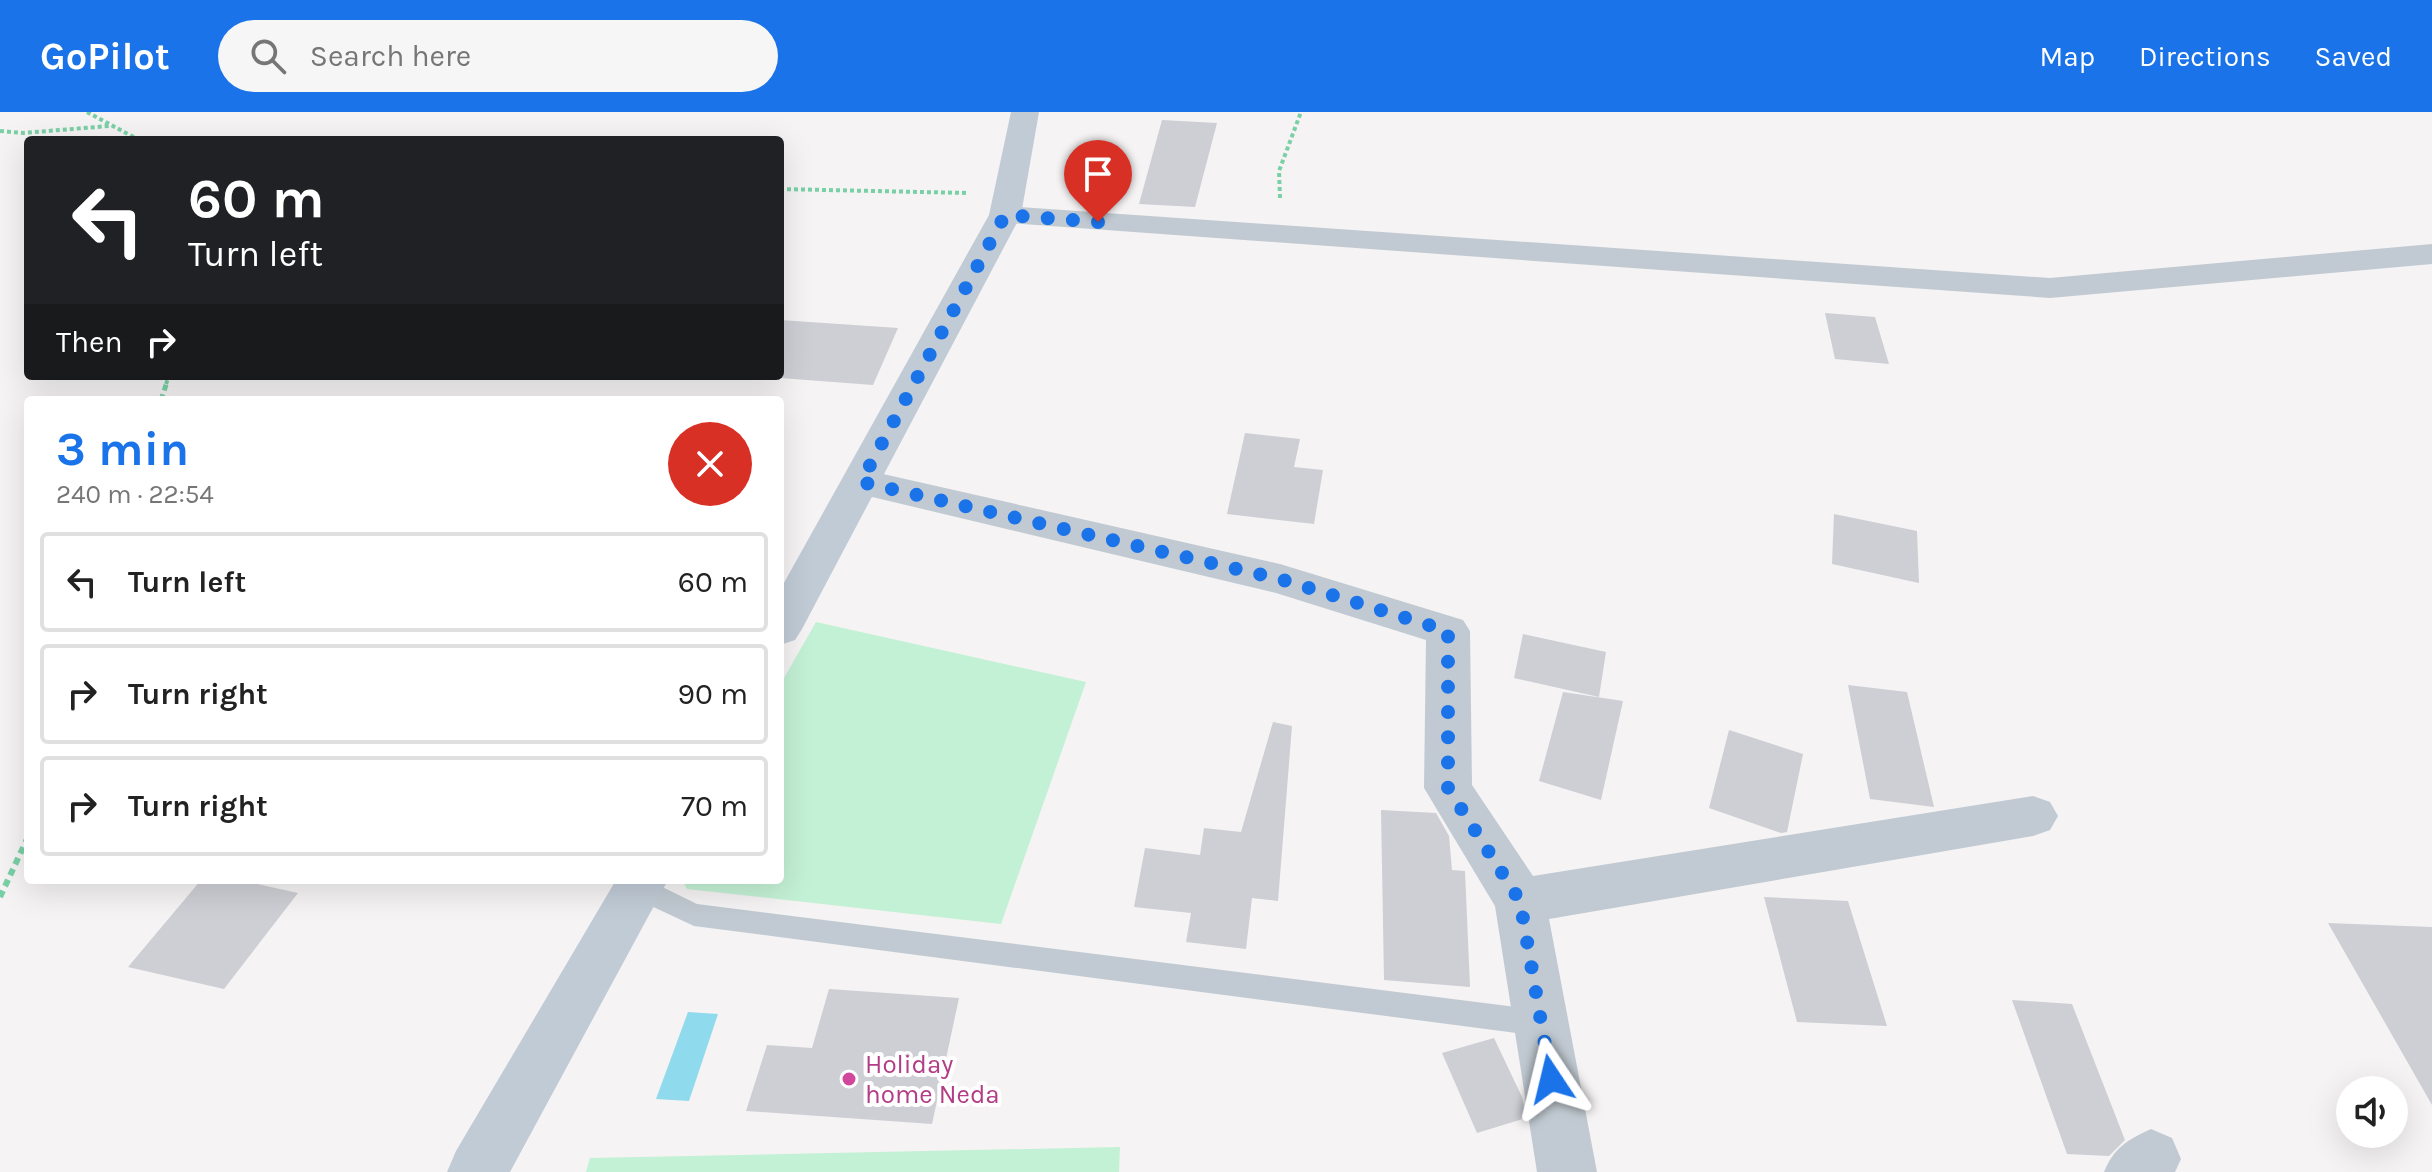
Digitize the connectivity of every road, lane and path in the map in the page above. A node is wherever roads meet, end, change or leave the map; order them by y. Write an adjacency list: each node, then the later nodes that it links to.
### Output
1 (87, 112): 4 (path)
2 (1025, 112): 8 (main road)
3 (1301, 112): 9 (path)
4 (109, 126): 5 (path); 6 (path)
5 (0, 131)
6 (130, 136)
7 (784, 189): 8 (path)
8 (1007, 205): 9 (street); 11 (main road)
9 (1282, 235): 10 (street)
10 (2432, 254)
11 (861, 482): 12 (main road); 17 (street)
12 (784, 622)
13 (2033, 816): 17 (street)
14 (24, 846): 16 (path)
15 (641, 884): 18 (lane); 20 (main road)
16 (0, 897)
17 (1520, 901): 18 (street)
18 (1541, 1023): 19 (street)
19 (1574, 1169)
20 (477, 1172)

